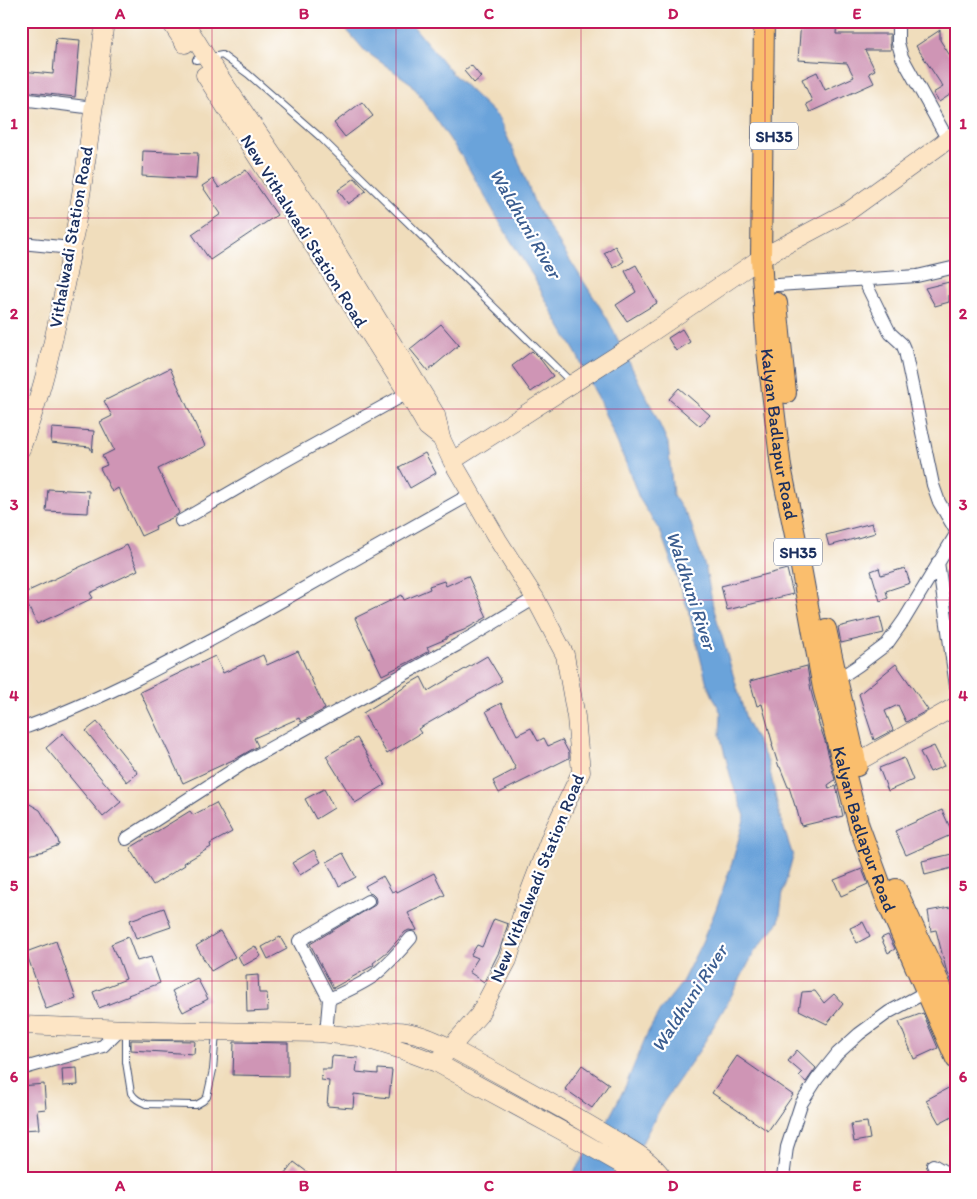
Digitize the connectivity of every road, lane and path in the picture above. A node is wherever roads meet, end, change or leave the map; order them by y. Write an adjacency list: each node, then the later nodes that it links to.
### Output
1 (105, 21): 9 (street, Vithalwadi Station Road)
2 (170, 21): 7 (street, New Vithalwadi Station Road)
3 (184, 21): 7 (street, New Vithalwadi Station Road)
4 (764, 21): 13 (main road, Kalyan Badlapur Road / SH35)
5 (775, 21): 13 (main road, Kalyan Badlapur Road / SH35)
6 (898, 21): 10 (street)
7 (201, 59): 17 (lane); 18 (street, New Vithalwadi Station Road)
8 (21, 100): 9 (street)
9 (94, 108): 12 (street, Vithalwadi Station Road)
10 (952, 137): 13 (street)
11 (21, 243): 12 (street)
12 (71, 248): 19 (street, Vithalwadi Station Road)
13 (767, 254): 16 (main road, Kalyan Badlapur Road / SH35); 17 (street)
14 (956, 267): 15 (street)
15 (864, 280): 16 (street); 23 (street)
16 (769, 286): 26 (main road, Kalyan Badlapur Road / SH35)
17 (575, 381): 20 (street)
18 (413, 390): 20 (street, New Vithalwadi Station Road); 22 (street)
19 (21, 449)
20 (452, 461): 21 (street, New Vithalwadi Station Road)
21 (471, 494): 25 (street, New Vithalwadi Station Road); 29 (street)
22 (181, 521)
23 (956, 532): 24 (street)
24 (938, 562): 26 (street); 27 (street)
25 (535, 598): 31 (street); 42 (street, New Vithalwadi Station Road)
26 (830, 684): 30 (main road, Kalyan Badlapur Road / SH35)
27 (956, 686)
28 (956, 706): 30 (street)
29 (21, 729)
30 (850, 766): 34 (main road, Kalyan Badlapur Road / SH35)
31 (126, 839)
32 (368, 901): 35 (street)
33 (411, 938): 35 (street)
34 (933, 989): 36 (main road, Kalyan Badlapur Road / SH35); 49 (street)
35 (329, 998): 40 (street)
36 (951, 1022): 43 (main road, Kalyan Badlapur Road / SH35)
37 (21, 1025): 38 (street)
38 (123, 1029): 39 (street); 39 (lane); 45 (street)
39 (216, 1031): 40 (street)
40 (326, 1034): 41 (street)
41 (359, 1037): 42 (street); 44 (street)
42 (451, 1048): 44 (street, New Vithalwadi Station Road); 47 (street)
43 (956, 1059)
44 (437, 1063): 47 (street)
45 (21, 1069)
46 (933, 1164): 50 (street)
47 (644, 1172): 48 (street)
48 (663, 1178)
49 (783, 1178)
50 (949, 1178)

